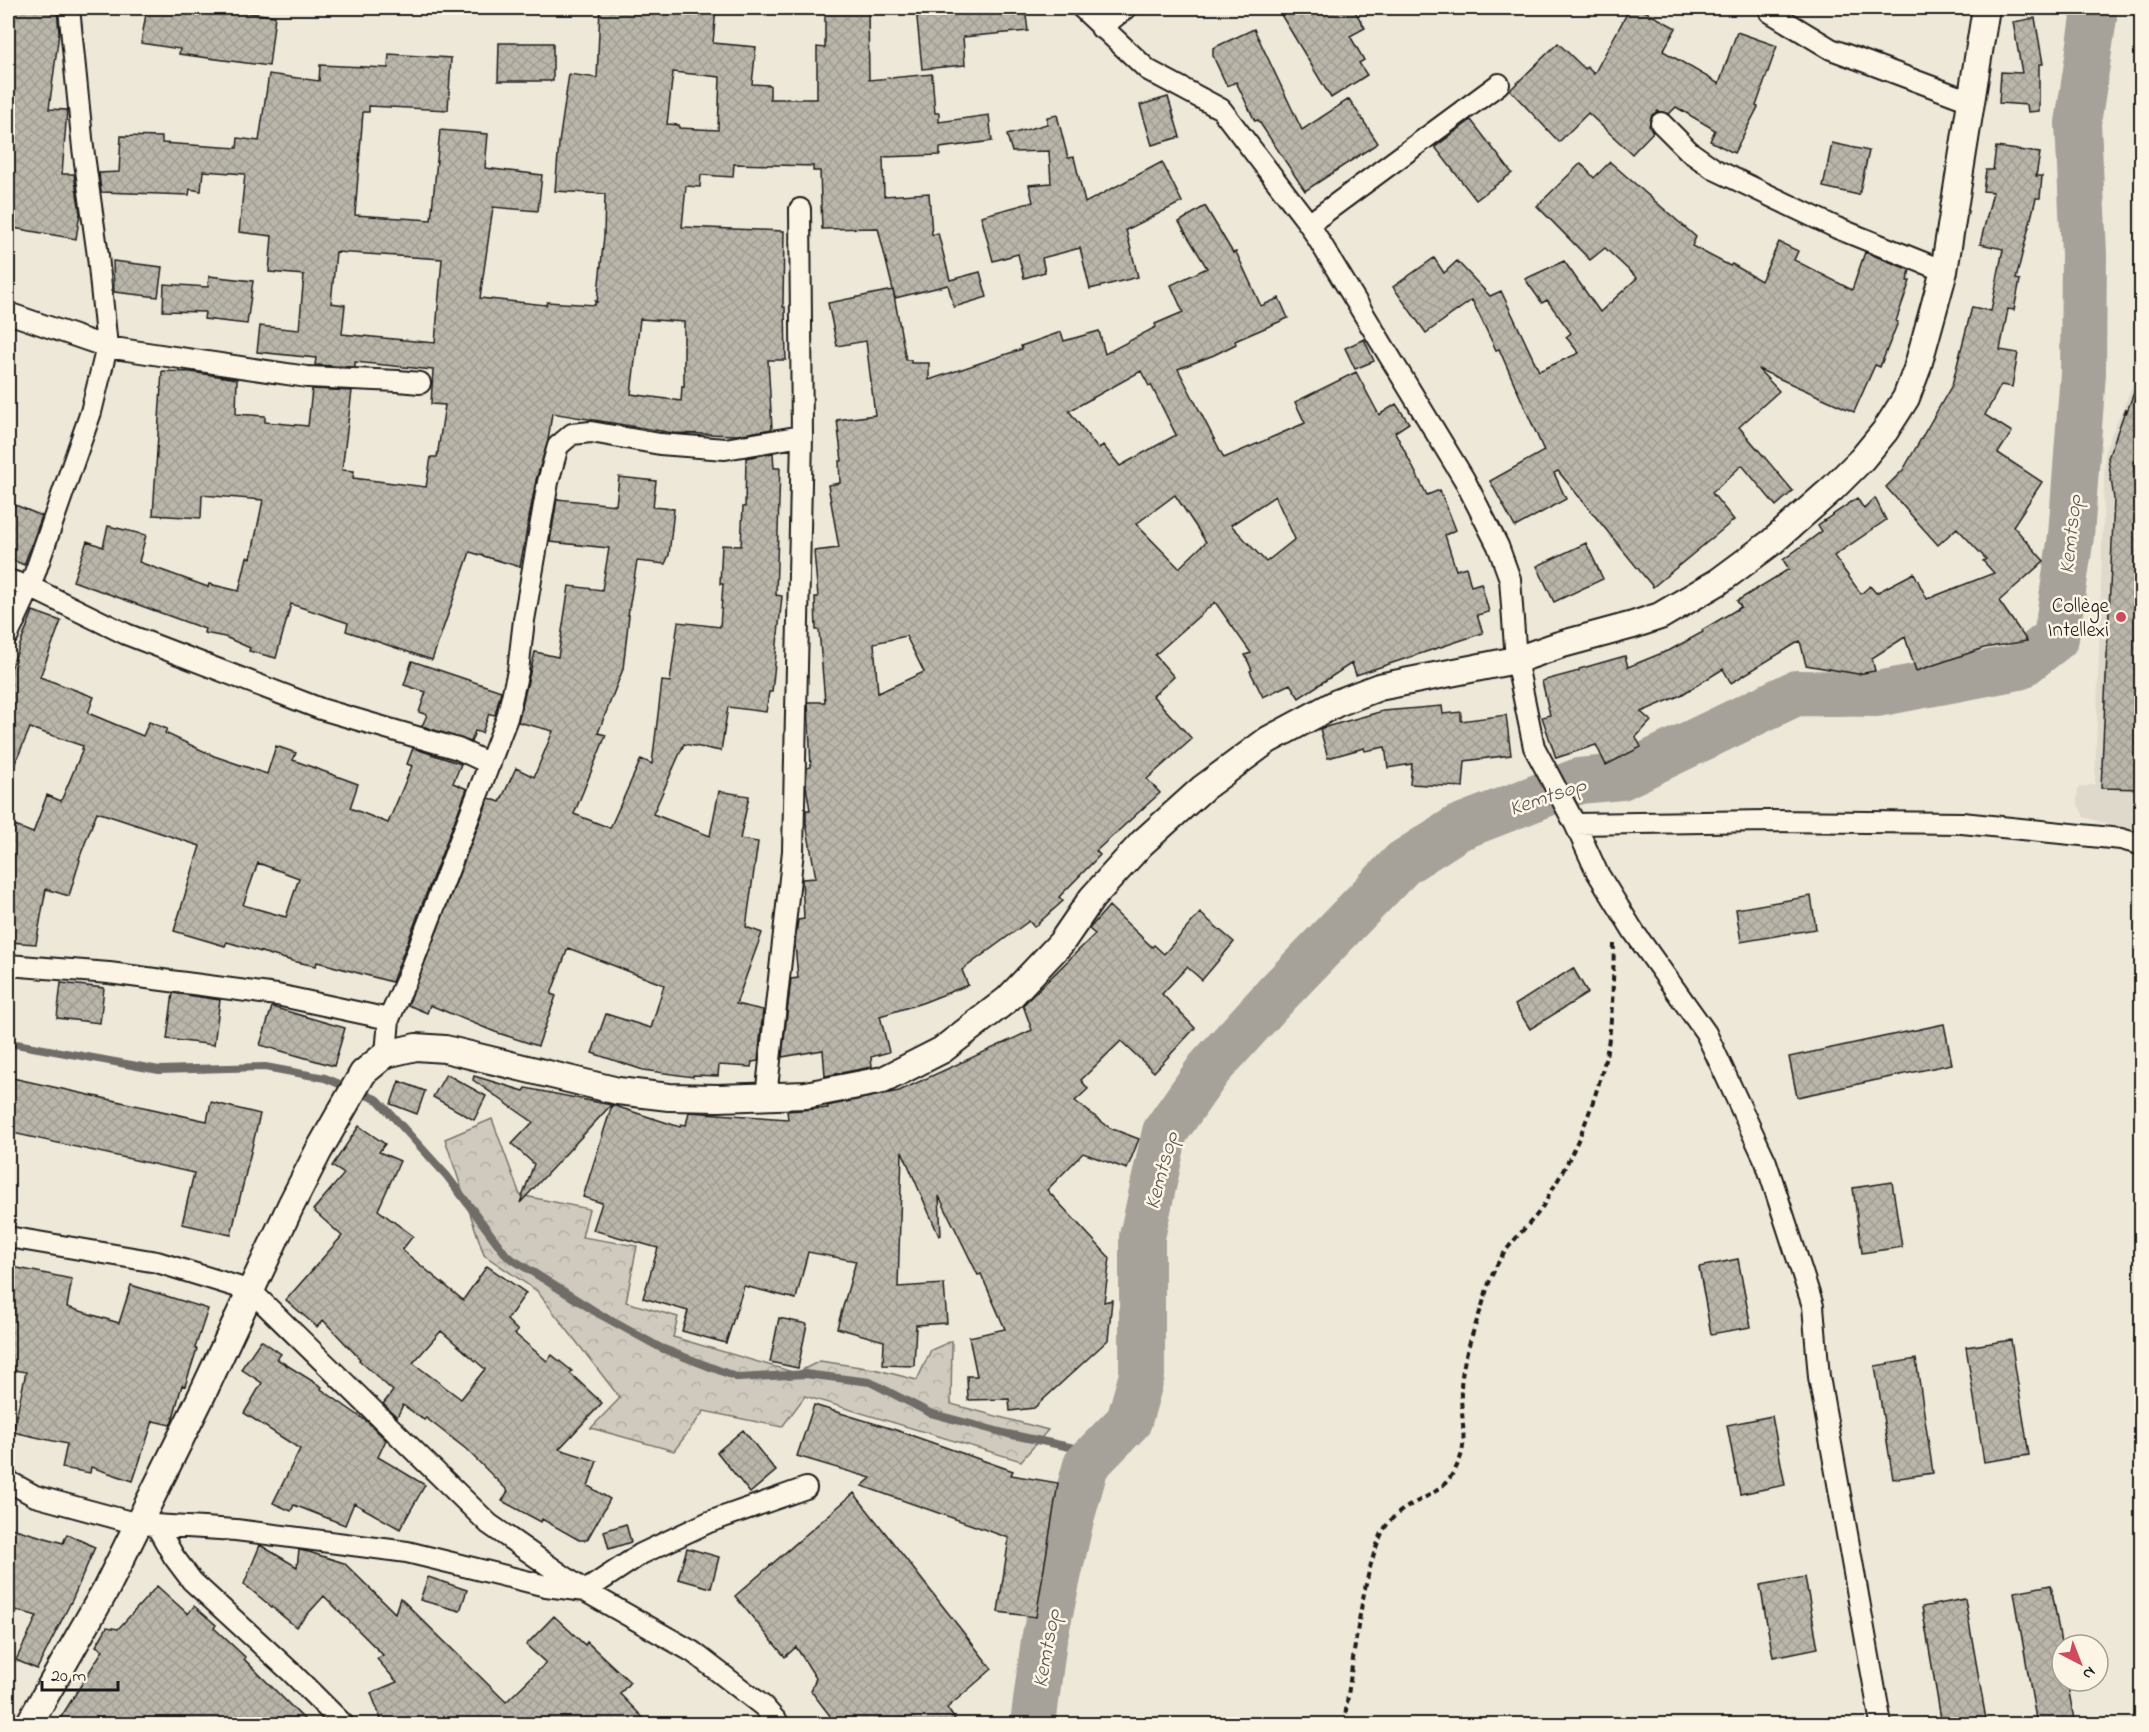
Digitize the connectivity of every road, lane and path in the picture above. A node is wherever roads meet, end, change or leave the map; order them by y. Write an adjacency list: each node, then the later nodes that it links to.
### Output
1 (69, 8): 14 (street)
2 (1082, 8): 6 (street)
3 (1126, 8): 6 (street)
4 (1986, 8): 8 (street)
5 (1770, 12): 8 (street)
6 (1101, 28): 11 (street)
7 (1499, 84): 11 (street)
8 (1970, 101): 12 (street)
9 (1661, 123): 12 (street)
10 (800, 209): 16 (street)
11 (1309, 224): 20 (street)
12 (1944, 271): 20 (street)
13 (8, 314): 14 (street)
14 (107, 347): 15 (street); 18 (street)
15 (420, 384)
16 (802, 436): 21 (street); 28 (street)
17 (8, 580): 18 (street)
18 (30, 587): 19 (street); 21 (street)
19 (8, 635)
20 (1516, 660): 22 (street); 28 (street)
21 (490, 764): 26 (street)
22 (1571, 817): 23 (street); 24 (street)
23 (2142, 845)
24 (1613, 897): 40 (path); 41 (street)
25 (8, 965): 26 (street)
26 (389, 1019): 27 (street)
27 (386, 1054): 28 (street); 30 (street)
28 (766, 1097)
29 (8, 1237): 30 (street)
30 (251, 1291): 35 (street); 36 (street)
31 (8, 1481): 34 (street)
32 (806, 1488): 36 (street)
33 (8, 1493): 34 (street)
34 (35, 1496): 35 (street)
35 (147, 1524): 36 (street); 37 (street); 38 (street)
36 (585, 1591): 39 (street)
37 (29, 1725)
38 (343, 1725)
39 (779, 1725)
40 (1344, 1725)
41 (1881, 1725)

